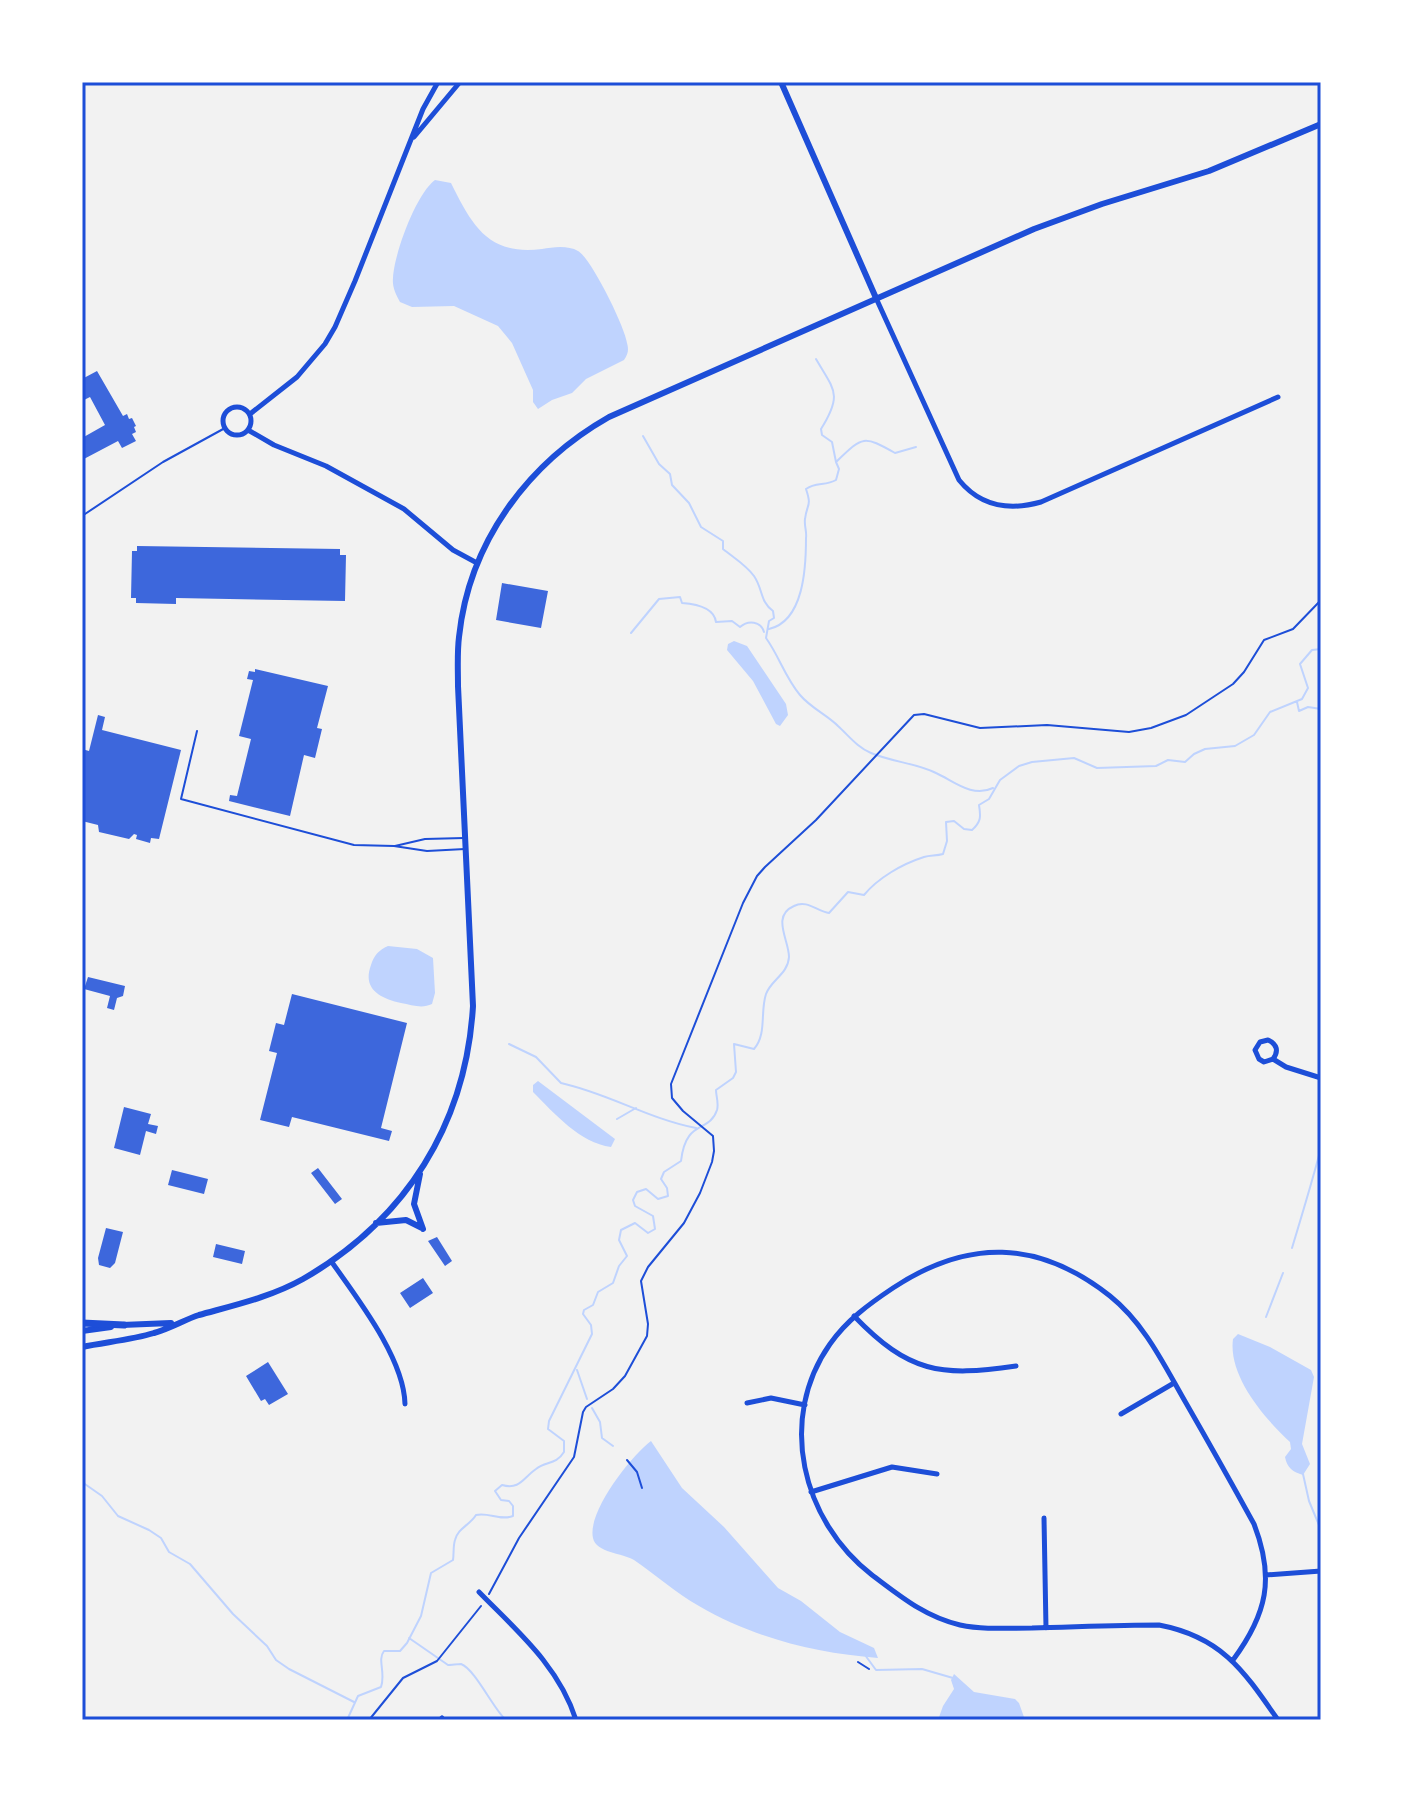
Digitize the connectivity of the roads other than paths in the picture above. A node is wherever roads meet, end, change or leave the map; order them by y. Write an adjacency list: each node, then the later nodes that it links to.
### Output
1 (438, 82): 5 (street)
2 (460, 82): 5 (street)
3 (781, 82): 6 (street)
4 (1321, 124): 6 (street)
5 (409, 145): 8 (street)
6 (876, 298): 7 (street); 12 (street)
7 (1278, 397)
8 (250, 414): 9 (street); 10 (street)
9 (225, 428): 10 (street); 11 (lane)
10 (248, 430): 12 (street)
11 (82, 516)
12 (477, 563): 14 (street)
13 (197, 731): 15 (lane)
14 (466, 838): 15 (lane); 16 (street)
15 (394, 846): 16 (lane)
16 (467, 849): 19 (street)
17 (1273, 1059): 17 (street); 18 (street)
18 (1321, 1078)
19 (421, 1171): 20 (street); 20 (street)
20 (376, 1223): 21 (street)
21 (331, 1261): 24 (street); 31 (street)
22 (854, 1316): 28 (street); 29 (street); 32 (street)
23 (82, 1323): 25 (main road)
24 (175, 1323): 25 (street); 27 (street)
25 (124, 1325): 26 (street)
26 (82, 1331)
27 (82, 1347)
28 (1016, 1366)
29 (1174, 1383): 33 (street); 38 (street)
30 (747, 1403): 32 (street)
31 (405, 1404)
32 (805, 1405): 35 (street)
33 (1121, 1414)
34 (937, 1474): 35 (street)
35 (811, 1492): 40 (street)
36 (1044, 1518): 40 (street)
37 (1321, 1571): 38 (street)
38 (1266, 1575): 41 (street)
39 (479, 1592): 42 (street)
40 (1046, 1628): 41 (street)
41 (1233, 1660): 43 (street)
42 (576, 1720)
43 (1278, 1720)

